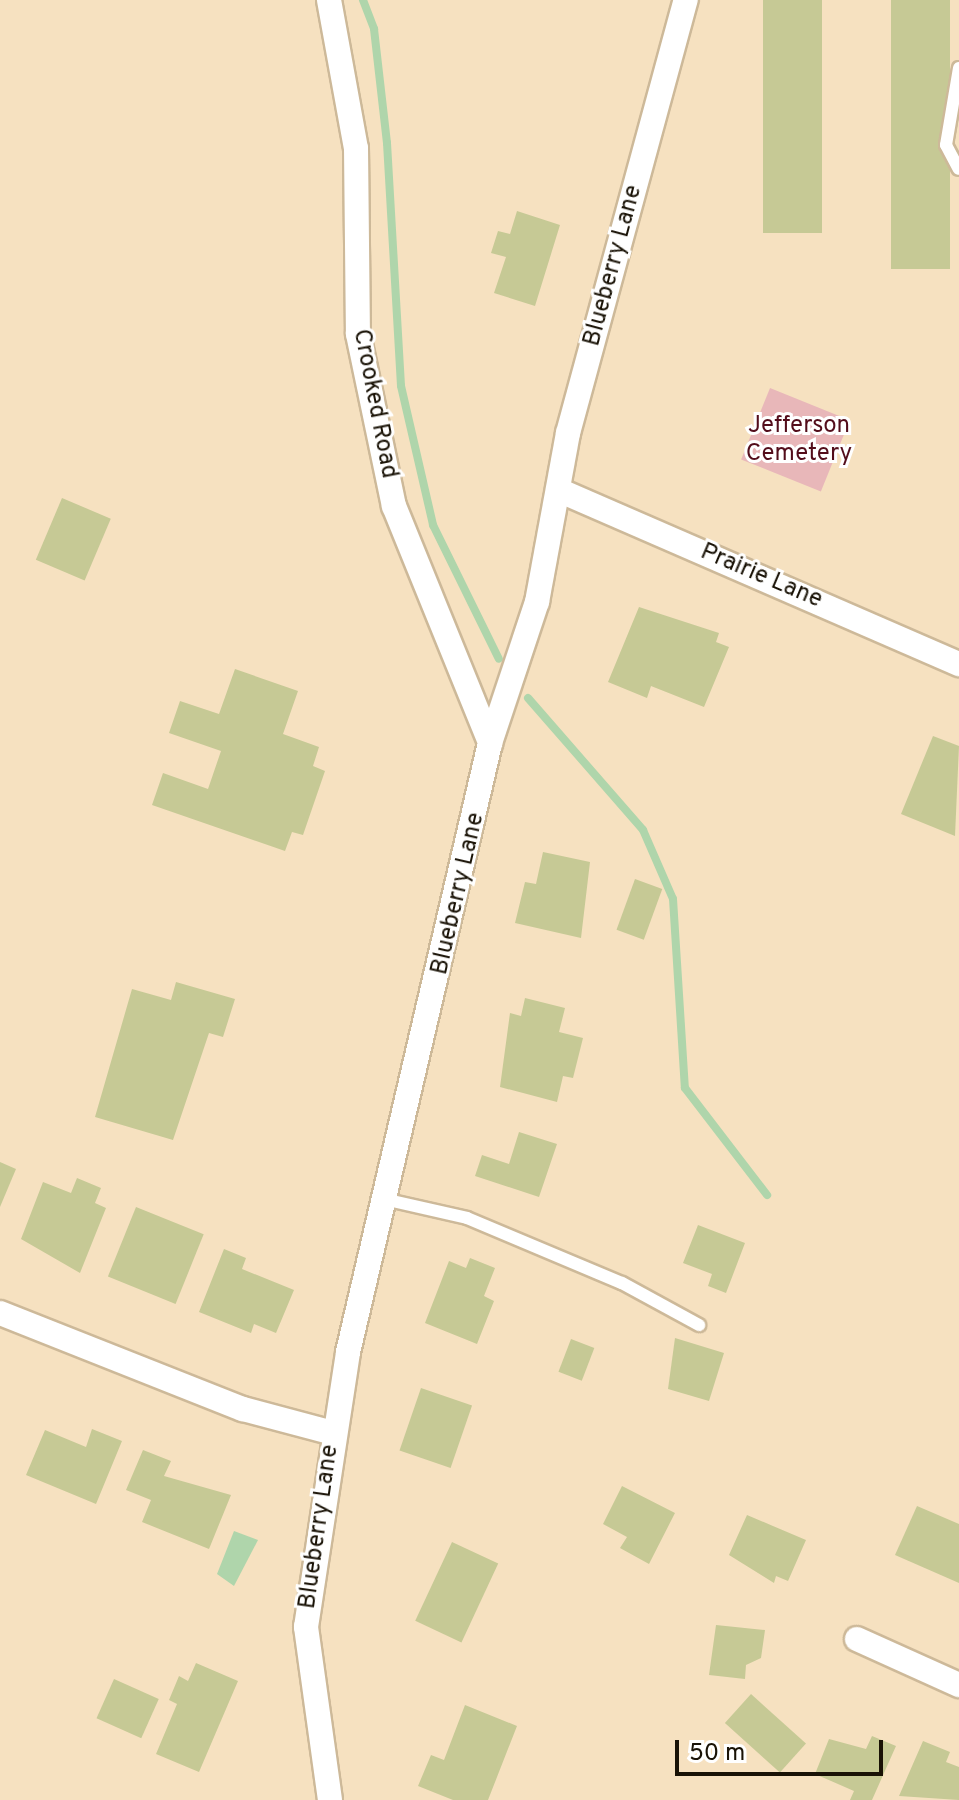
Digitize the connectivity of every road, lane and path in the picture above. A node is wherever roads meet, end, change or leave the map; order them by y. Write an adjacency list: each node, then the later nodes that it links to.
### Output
1 (329, 0): 7 (street, Crooked Road)
2 (686, 0): 5 (street, Blueberry Lane)
3 (959, 68): 4 (lane)
4 (959, 169)
5 (563, 492): 6 (street, Prairie Lane); 7 (street, Blueberry Lane)
6 (959, 664)
7 (490, 743): 8 (street, Blueberry Lane)
8 (388, 1200): 10 (lane); 11 (street, Blueberry Lane)
9 (0, 1313): 11 (street)
10 (699, 1325)
11 (333, 1433): 14 (street, Blueberry Lane)
12 (857, 1639): 13 (street)
13 (959, 1685)
14 (330, 1800)

